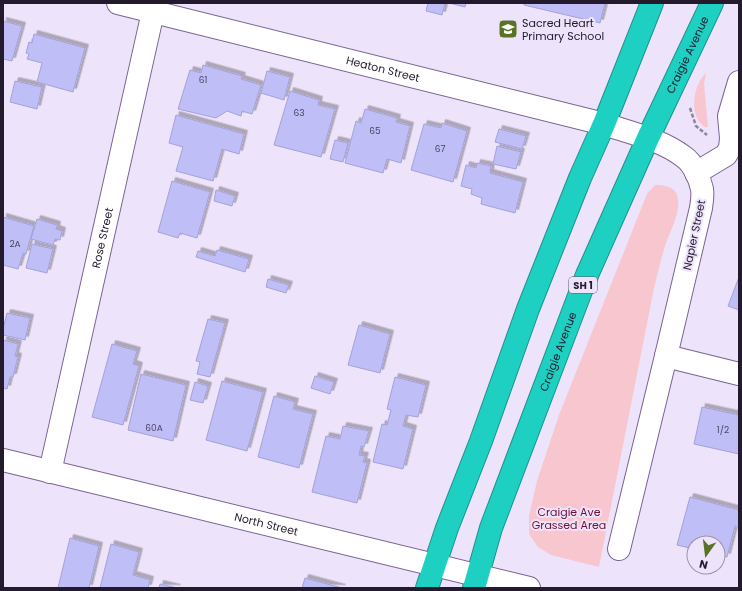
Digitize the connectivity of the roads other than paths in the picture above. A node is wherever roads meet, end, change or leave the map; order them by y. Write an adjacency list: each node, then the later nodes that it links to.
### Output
1 (118, 3): 4 (street, Heaton Street)
2 (652, 3): 6 (highway)
3 (712, 3): 7 (highway, Craigie Avenue / SH 1)
4 (154, 7): 6 (street, Heaton Street); 12 (street, Rose Street)
5 (739, 82): 8 (street)
6 (604, 124): 7 (street, Heaton Street); 14 (highway)
7 (648, 138): 8 (street, Napier Street); 15 (highway, Craigie Avenue / SH 1)
8 (696, 172): 9 (street, Napier Street)
9 (666, 356): 10 (street); 13 (street, Napier Street)
10 (739, 374)
11 (3, 460): 12 (street, North Street)
12 (50, 472): 14 (street, North Street)
13 (619, 549)
14 (436, 565): 15 (street, North Street); 16 (highway)
15 (476, 582): 17 (street, North Street)
16 (427, 588)
17 (529, 588)

